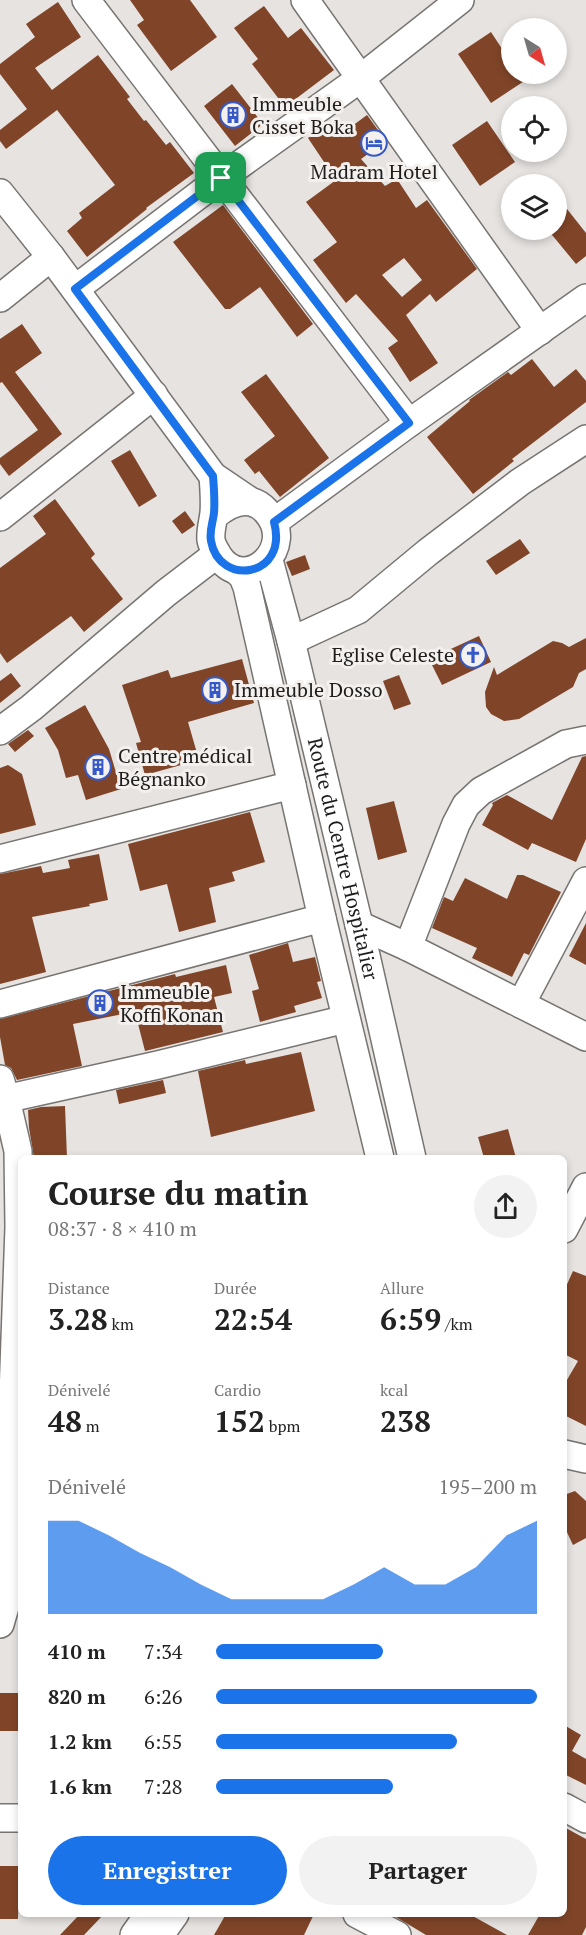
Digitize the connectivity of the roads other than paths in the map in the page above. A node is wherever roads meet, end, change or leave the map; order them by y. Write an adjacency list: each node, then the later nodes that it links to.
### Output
1 (86, 0): 5 (street)
2 (305, 0): 4 (street)
3 (460, 0): 4 (street)
4 (361, 78): 5 (street); 11 (street)
5 (221, 178): 8 (street); 13 (street)
6 (0, 193): 7 (street)
7 (51, 257): 8 (street); 9 (street)
8 (75, 289): 12 (street)
9 (0, 298)
10 (586, 298): 11 (street)
11 (540, 331): 13 (street)
12 (154, 395): 15 (street); 18 (street)
13 (409, 423): 19 (street)
14 (586, 439): 22 (street)
15 (213, 476): 16 (street); 17 (street)
16 (250, 501): 17 (street); 19 (street)
17 (214, 516): 21 (street)
18 (0, 517)
19 (274, 522): 20 (street)
20 (269, 560): 21 (street); 22 (street, Route du Centre Hospitalier)
21 (227, 562): 23 (street); 25 (street, Route du Centre Hospitalier)
22 (291, 641): 29 (street, Route du Centre Hospitalier)
23 (0, 731)
24 (586, 740): 30 (street)
25 (292, 785): 26 (street); 28 (street, Route du Centre Hospitalier)
26 (0, 859)
27 (586, 881): 32 (street)
28 (322, 918): 31 (street); 33 (street, Route du Centre Hospitalier)
29 (359, 925): 30 (street); 37 (street, Route du Centre Hospitalier)
30 (408, 947): 32 (street)
31 (0, 1004)
32 (521, 1005): 34 (street)
33 (346, 1019): 35 (street); 36 (street, Route du Centre Hospitalier)
34 (586, 1037)
35 (2, 1093): 42 (street)
36 (379, 1155)
37 (411, 1155)
38 (586, 1187): 39 (street)
39 (567, 1223)
40 (567, 1455): 41 (street)
41 (586, 1459)
42 (6, 1528): 43 (street)
43 (0, 1624)
44 (567, 1809): 47 (street)
45 (0, 1818): 46 (street)
46 (18, 1818)
47 (586, 1819)
48 (147, 1917): 51 (street)
49 (173, 1917): 52 (street)
50 (363, 1917): 53 (street)
51 (134, 1935)
52 (160, 1935)
53 (397, 1935)

